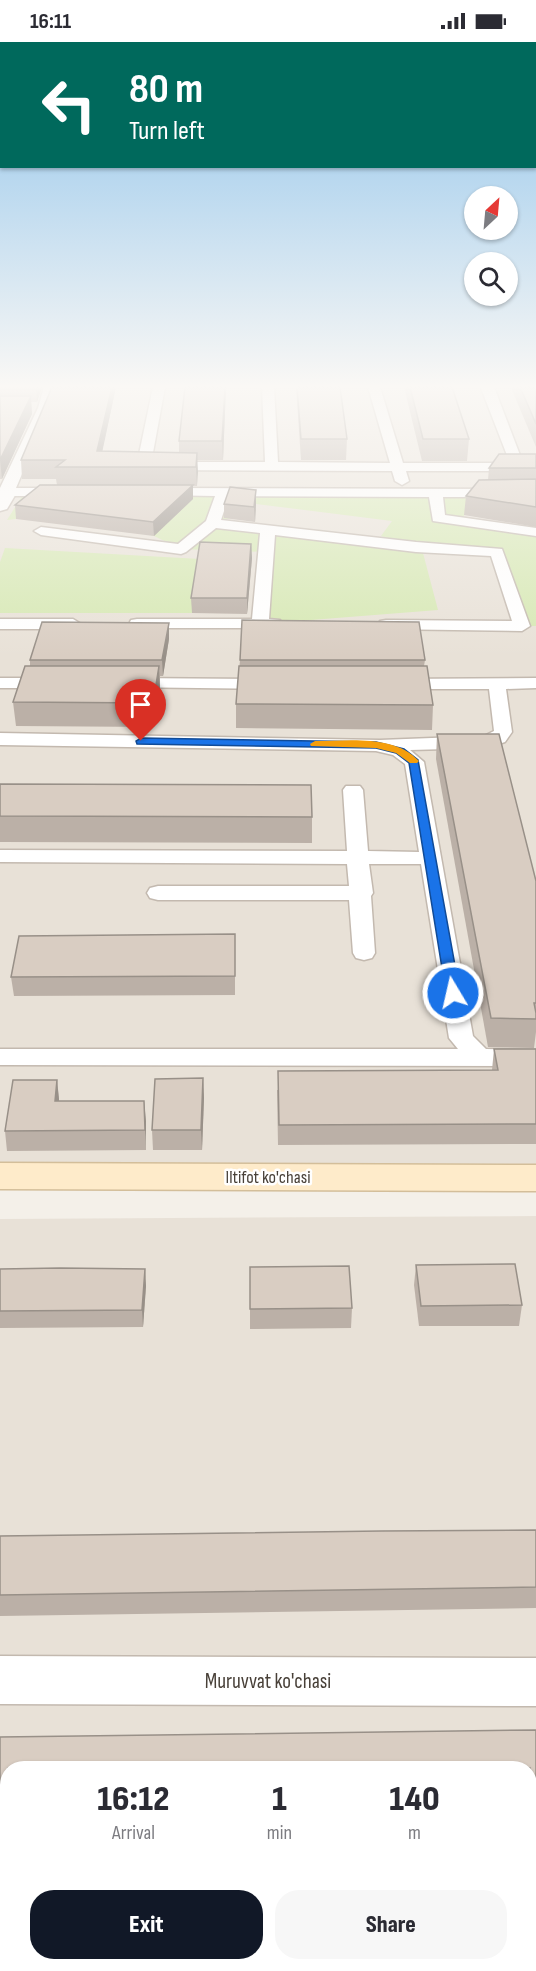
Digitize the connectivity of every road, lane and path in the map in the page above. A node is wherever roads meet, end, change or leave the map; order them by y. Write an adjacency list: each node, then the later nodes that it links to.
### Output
1 (10, 477): 13 (lane)
2 (304, 477): 8 (lane)
3 (401, 477): 9 (lane)
4 (488, 477): 11 (lane)
5 (75, 492): 13 (lane)
6 (144, 492): 7 (lane)
7 (224, 492): 8 (lane); 15 (lane)
8 (304, 492): 9 (lane)
9 (406, 492): 10 (lane)
10 (436, 492): 11 (lane); 14 (lane)
11 (495, 493): 12 (lane)
12 (536, 493)
13 (2, 496)
14 (438, 518): 17 (lane); 20 (lane)
15 (213, 523): 16 (lane); 21 (lane)
16 (268, 528): 20 (lane); 27 (lane)
17 (518, 530): 19 (lane); 23 (lane)
18 (41, 531): 21 (lane)
19 (536, 532)
20 (416, 547): 23 (lane)
21 (181, 549): 22 (lane)
22 (202, 550)
23 (497, 552): 30 (lane)
24 (0, 624): 25 (lane)
25 (94, 624)
26 (118, 624): 27 (lane)
27 (260, 624): 28 (lane)
28 (296, 624)
29 (367, 625): 30 (lane)
30 (529, 626)
31 (0, 683): 32 (lane)
32 (71, 683)
33 (106, 683): 35 (lane)
34 (536, 683): 37 (lane)
35 (284, 684)
36 (379, 684): 37 (lane)
37 (497, 684): 39 (lane)
38 (0, 740): 39 (lane)
39 (376, 745): 42 (lane)
40 (353, 789): 44 (lane)
41 (0, 856): 42 (lane)
42 (431, 858): 47 (lane)
43 (158, 893): 44 (lane)
44 (362, 893): 45 (lane)
45 (364, 953)
46 (0, 1057): 47 (lane)
47 (479, 1057): 48 (lane)
48 (536, 1058)
49 (0, 1176): 50 (street, Iltifot ko'chasi)
50 (536, 1178)
51 (0, 1680): 52 (street, Muruvvat ko'chasi)
52 (536, 1682)

